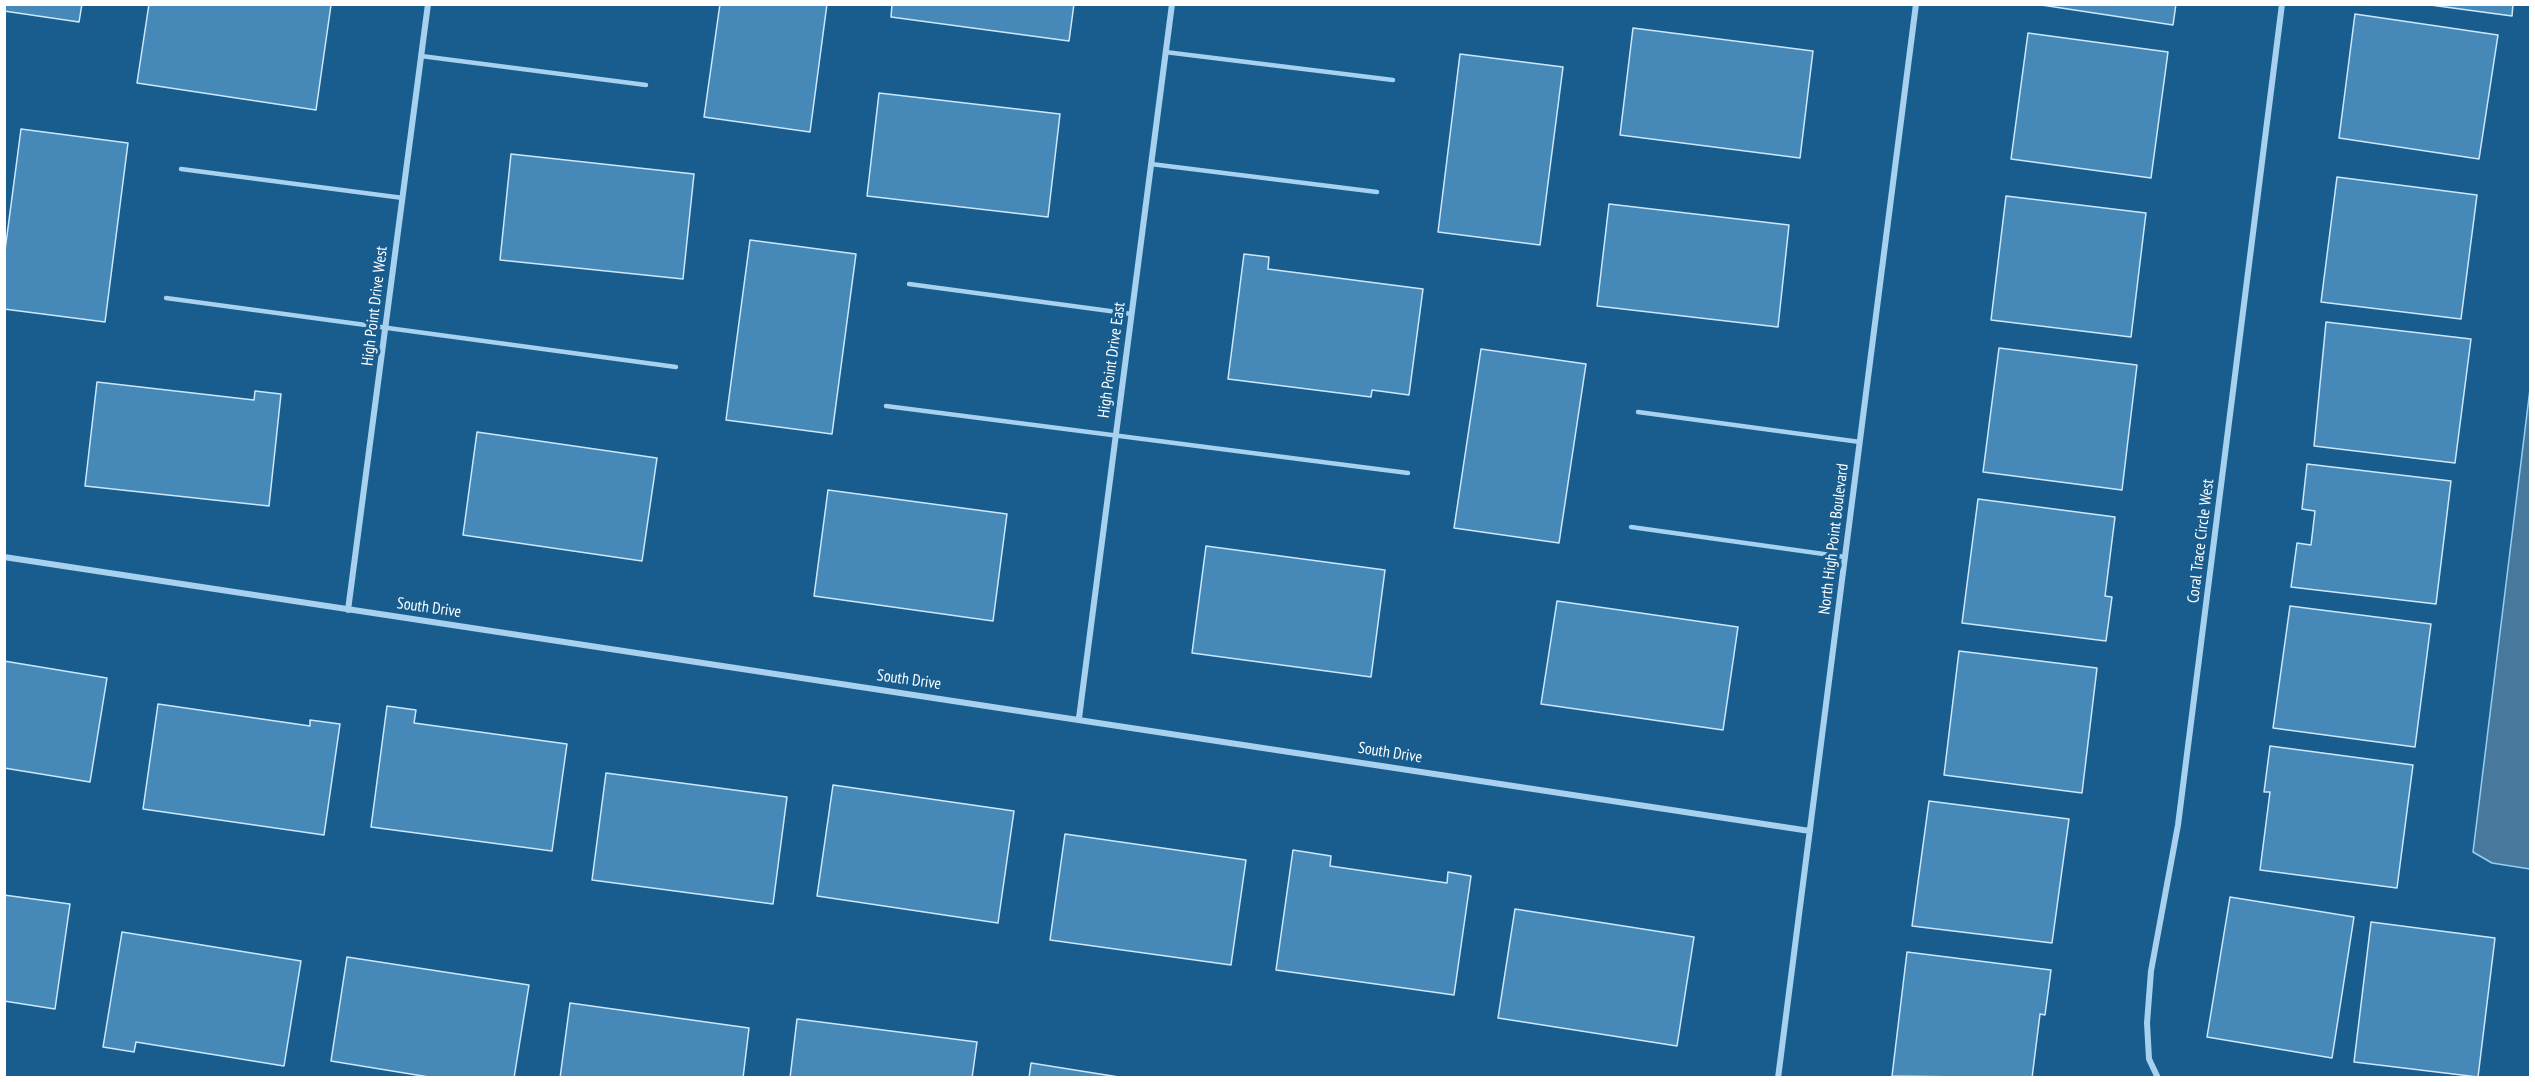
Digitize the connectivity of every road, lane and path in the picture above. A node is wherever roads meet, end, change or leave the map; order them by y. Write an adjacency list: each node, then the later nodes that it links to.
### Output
1 (428, 4): 6 (street, High Point Drive West)
2 (1172, 4): 5 (street, High Point Drive East)
3 (1916, 4): 21 (street, North High Point Boulevard)
4 (2282, 4): 30 (street, Coral Trace Circle West)
5 (1165, 52): 7 (lane); 9 (street, High Point Drive East)
6 (421, 56): 8 (lane); 12 (street, High Point Drive West)
7 (1393, 80)
8 (646, 85)
9 (1151, 164): 11 (lane); 15 (street, High Point Drive East)
10 (181, 169): 12 (lane)
11 (1377, 192)
12 (403, 198): 16 (street, High Point Drive West)
13 (909, 284): 15 (lane)
14 (166, 298): 16 (lane)
15 (1132, 314): 20 (street, High Point Drive East)
16 (386, 328): 17 (lane); 26 (street, High Point Drive West)
17 (676, 367)
18 (885, 406): 20 (lane)
19 (1638, 412): 21 (lane)
20 (1115, 435): 22 (lane); 27 (street, High Point Drive East)
21 (1860, 442): 25 (street, North High Point Boulevard)
22 (1408, 473)
23 (1631, 527): 25 (lane)
24 (4, 557): 26 (street, South Drive)
25 (1845, 557): 28 (street, North High Point Boulevard)
26 (348, 610): 27 (street, South Drive)
27 (1078, 718): 28 (street, South Drive)
28 (1810, 831): 29 (street, North High Point Boulevard)
29 (1778, 1077)
30 (2158, 1077)

